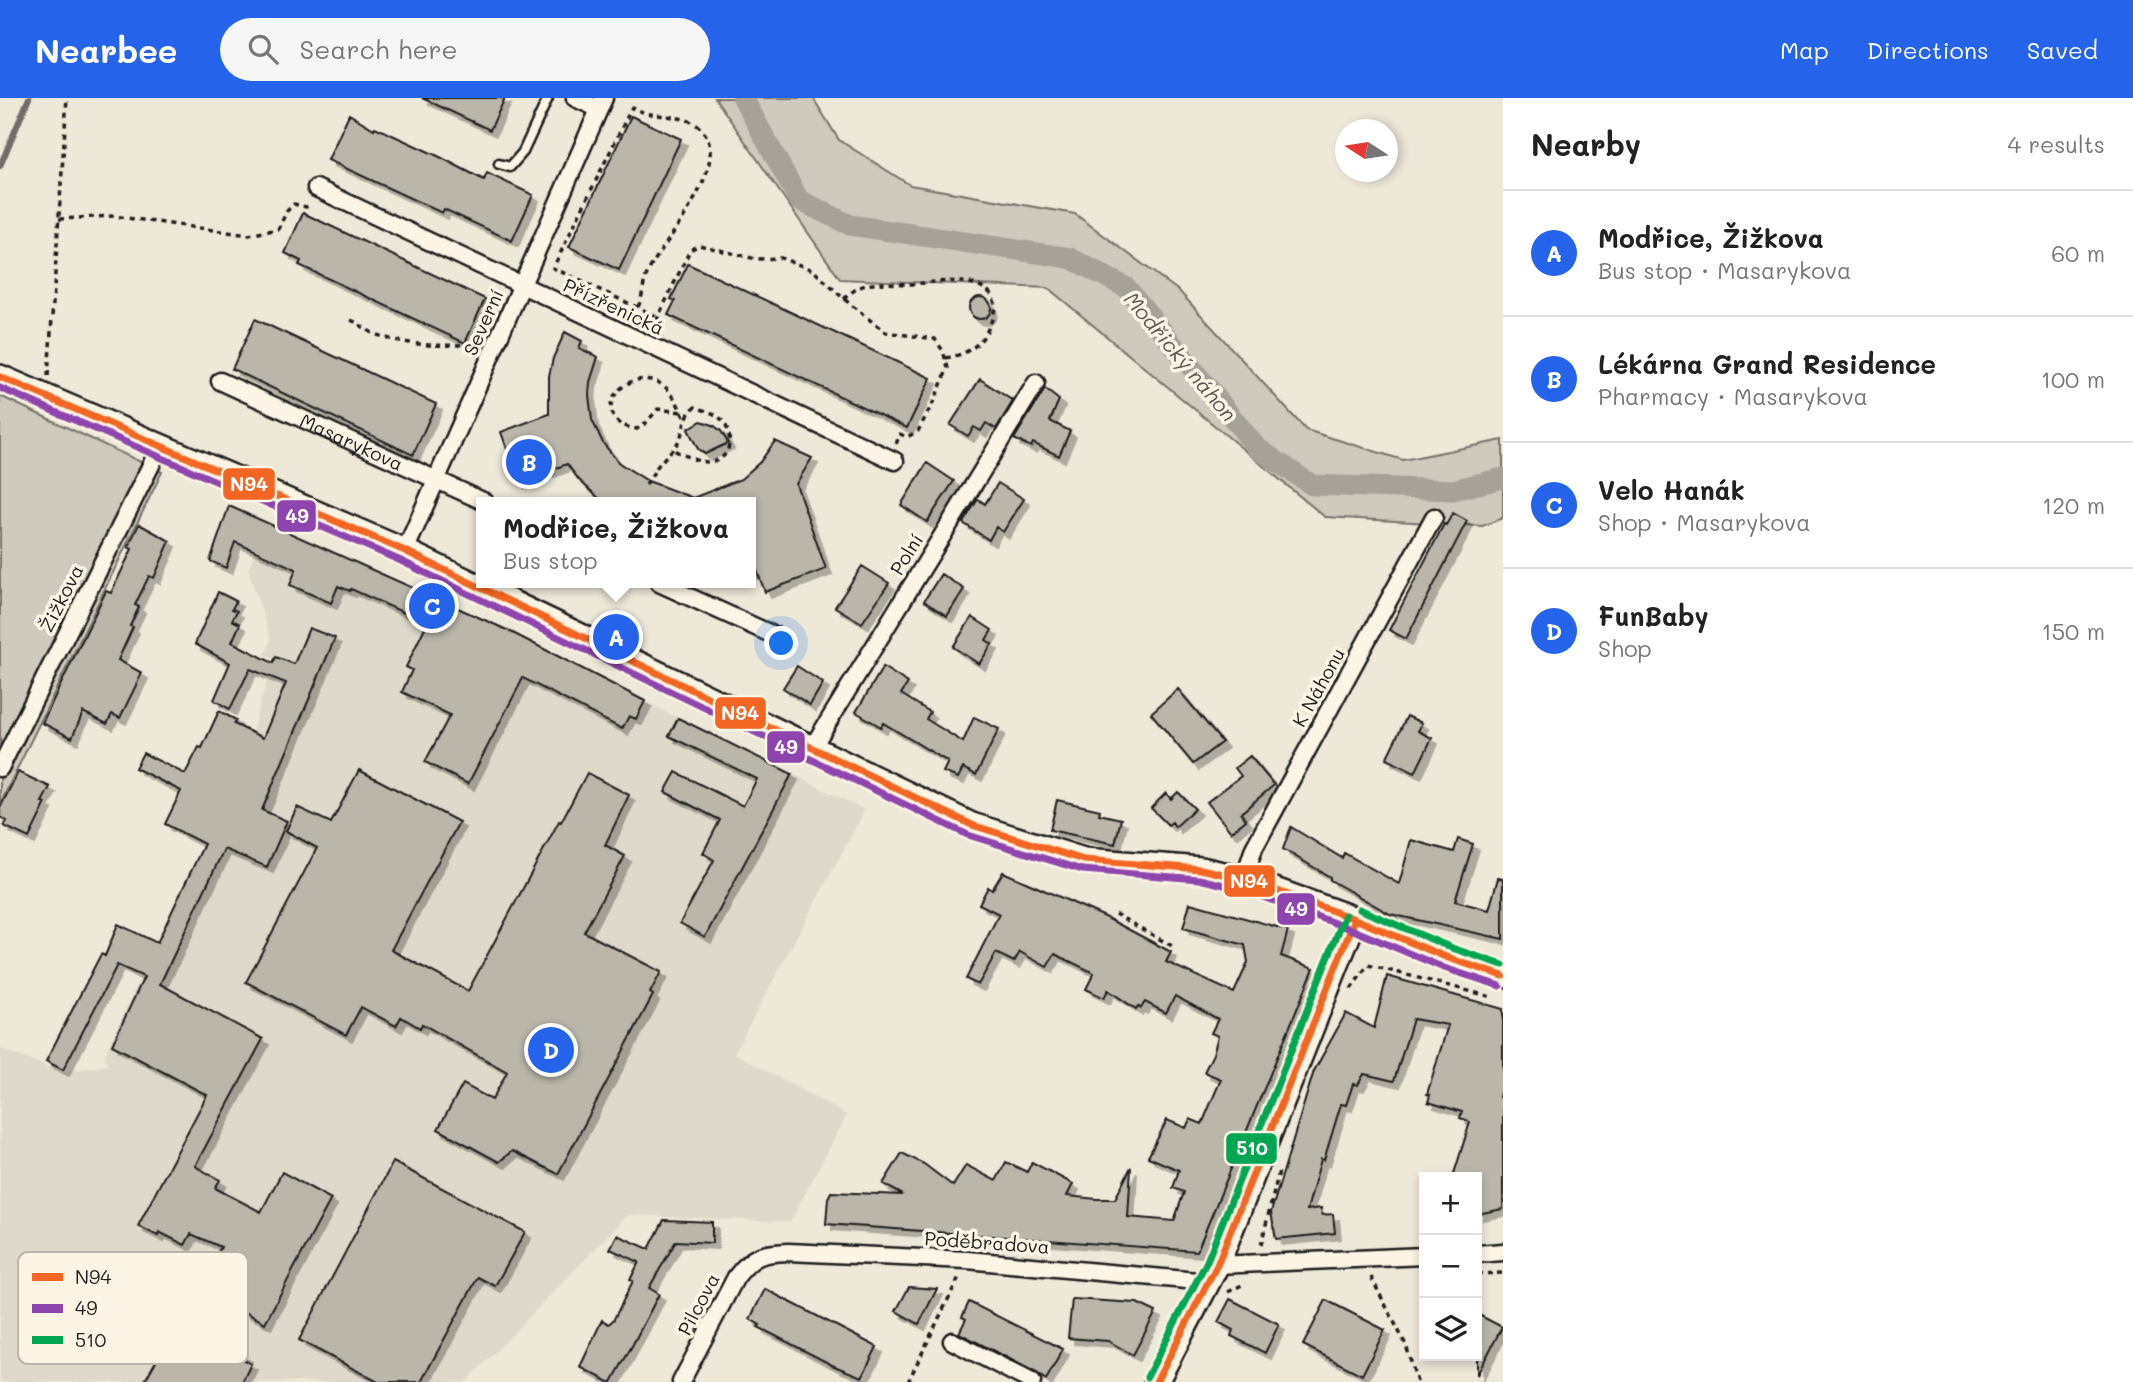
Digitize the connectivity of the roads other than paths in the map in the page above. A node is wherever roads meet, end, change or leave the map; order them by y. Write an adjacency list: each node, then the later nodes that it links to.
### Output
1 (548, 98): 4 (lane)
2 (575, 98): 3 (street, Severní)
3 (602, 104): 6 (street, Severní)
4 (499, 164)
5 (316, 188): 6 (street, Přízřenická)
6 (521, 286): 11 (street, Přízřenická); 12 (street, Severní)
7 (0, 377): 10 (street)
8 (220, 381): 12 (street, Masarykova)
9 (1036, 383): 20 (street, Polní)
10 (160, 447): 15 (street); 21 (street, Žižkova)
11 (892, 460)
12 (436, 480): 13 (street, Masarykova); 15 (street, Severní)
13 (476, 498)
14 (1434, 517): 22 (street, K Náhonu)
15 (405, 551): 16 (street)
16 (476, 585)
17 (481, 588): 20 (street)
18 (670, 588): 19 (street)
19 (782, 639)
20 (812, 748): 22 (street)
21 (0, 768)
22 (1244, 879): 23 (street)
23 (1355, 919): 24 (street); 29 (street)
24 (1503, 976)
25 (1503, 1252): 27 (street)
26 (763, 1253): 29 (street, Poděbradova); 31 (street, Pilcova)
27 (1482, 1254)
28 (1419, 1256): 29 (street, Poděbradova)
29 (1217, 1280): 33 (street)
30 (952, 1341): 32 (street)
31 (681, 1382)
32 (1032, 1382)
33 (1156, 1382)

